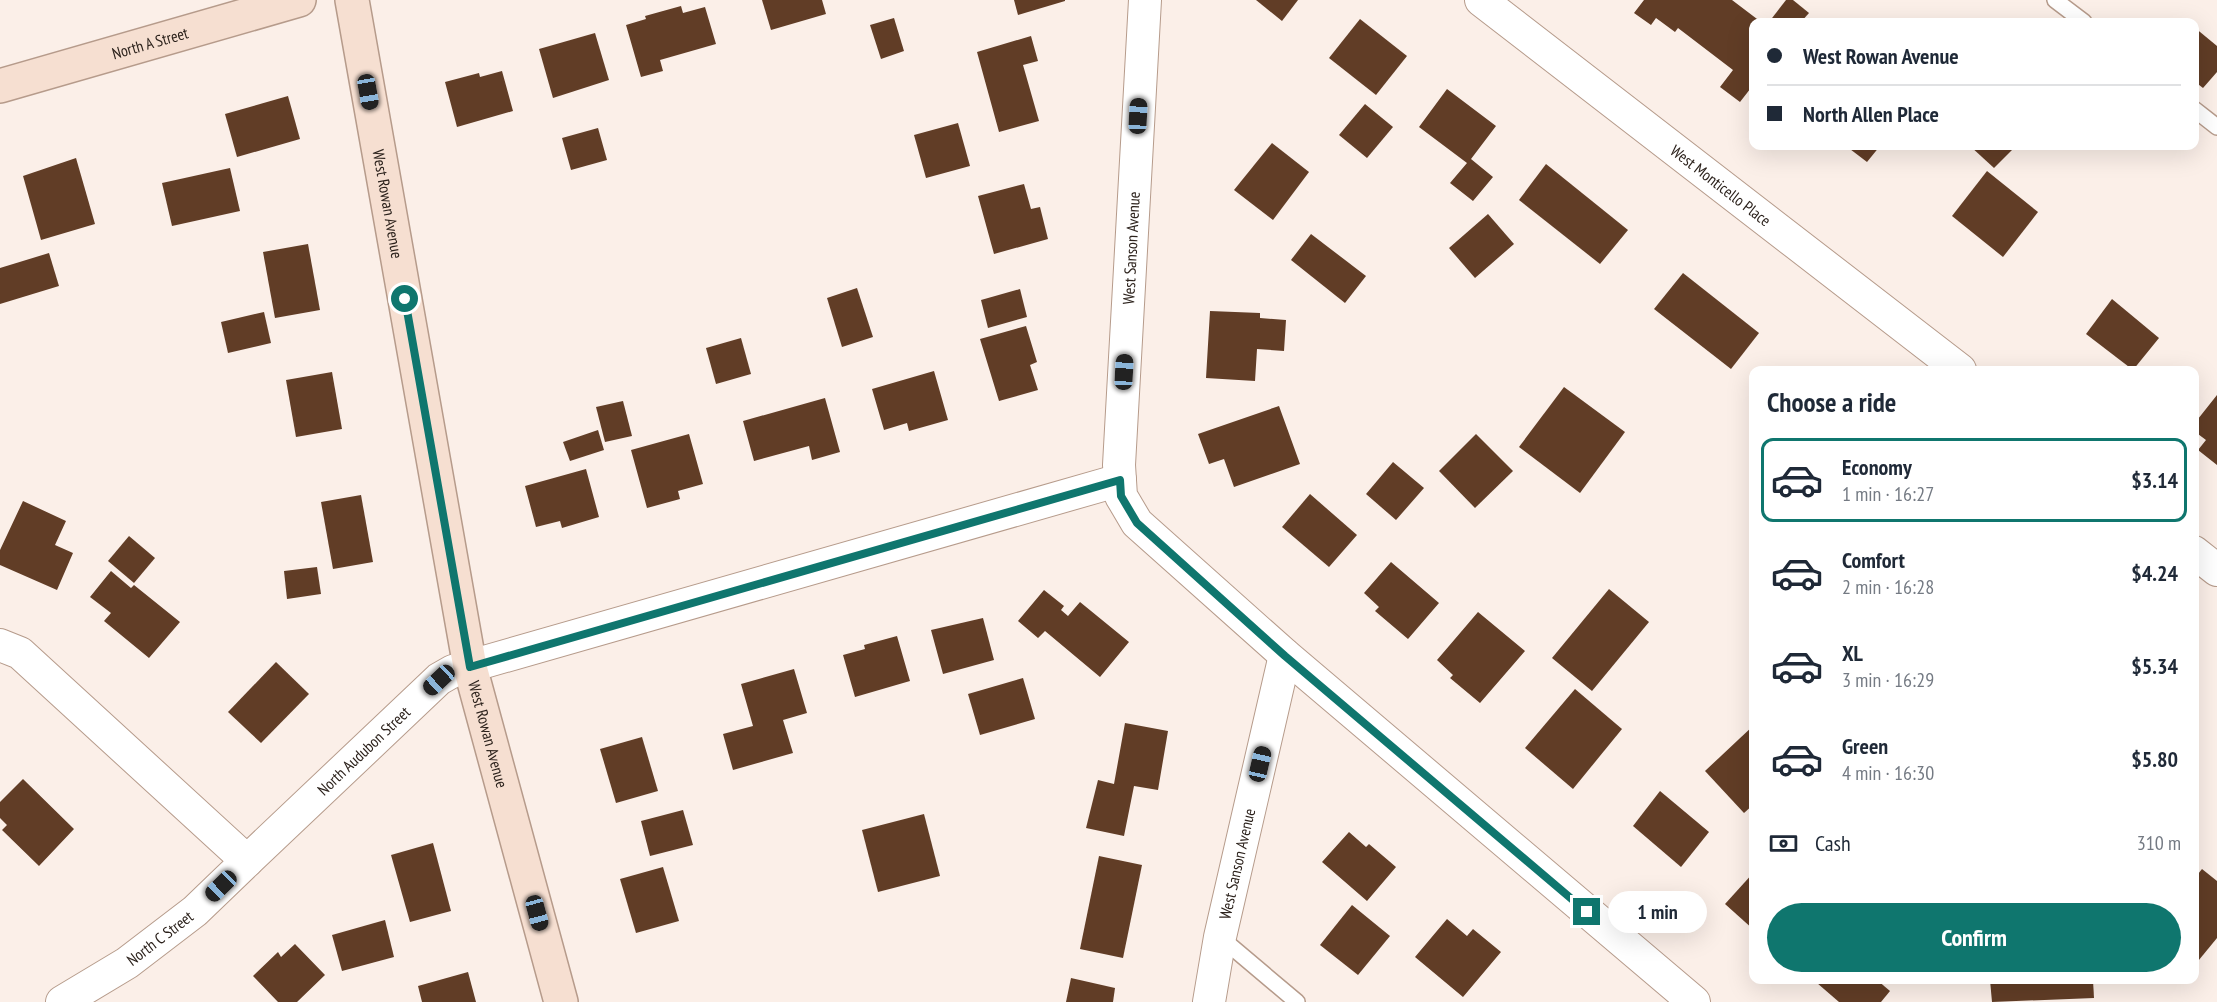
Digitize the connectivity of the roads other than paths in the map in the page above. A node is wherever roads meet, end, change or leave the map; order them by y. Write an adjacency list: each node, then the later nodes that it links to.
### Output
1 (300, 0): 7 (street, North A Street)
2 (352, 0): 16 (street, West Rowan Avenue)
3 (1145, 0): 11 (street, West Sanson Avenue)
4 (1481, 0): 10 (street, West Monticello Place)
5 (2055, 0): 6 (lane)
6 (2079, 18)
7 (0, 86)
8 (2199, 113): 9 (lane)
9 (2217, 127)
10 (1955, 366)
11 (1121, 488): 15 (street); 16 (street, North Audubon Street)
12 (2199, 556): 13 (street)
13 (2217, 570)
14 (0, 645): 17 (street)
15 (1285, 656): 18 (street, West Sanson Avenue); 23 (street)
16 (470, 667): 17 (street, North Audubon Street); 20 (street, West Rowan Avenue)
17 (247, 861): 19 (street, North C Street)
18 (1220, 937): 21 (street, West Sanson Avenue); 22 (lane)
19 (62, 1002)
20 (561, 1002)
21 (1209, 1002)
22 (1297, 1002)
23 (1694, 1002)

